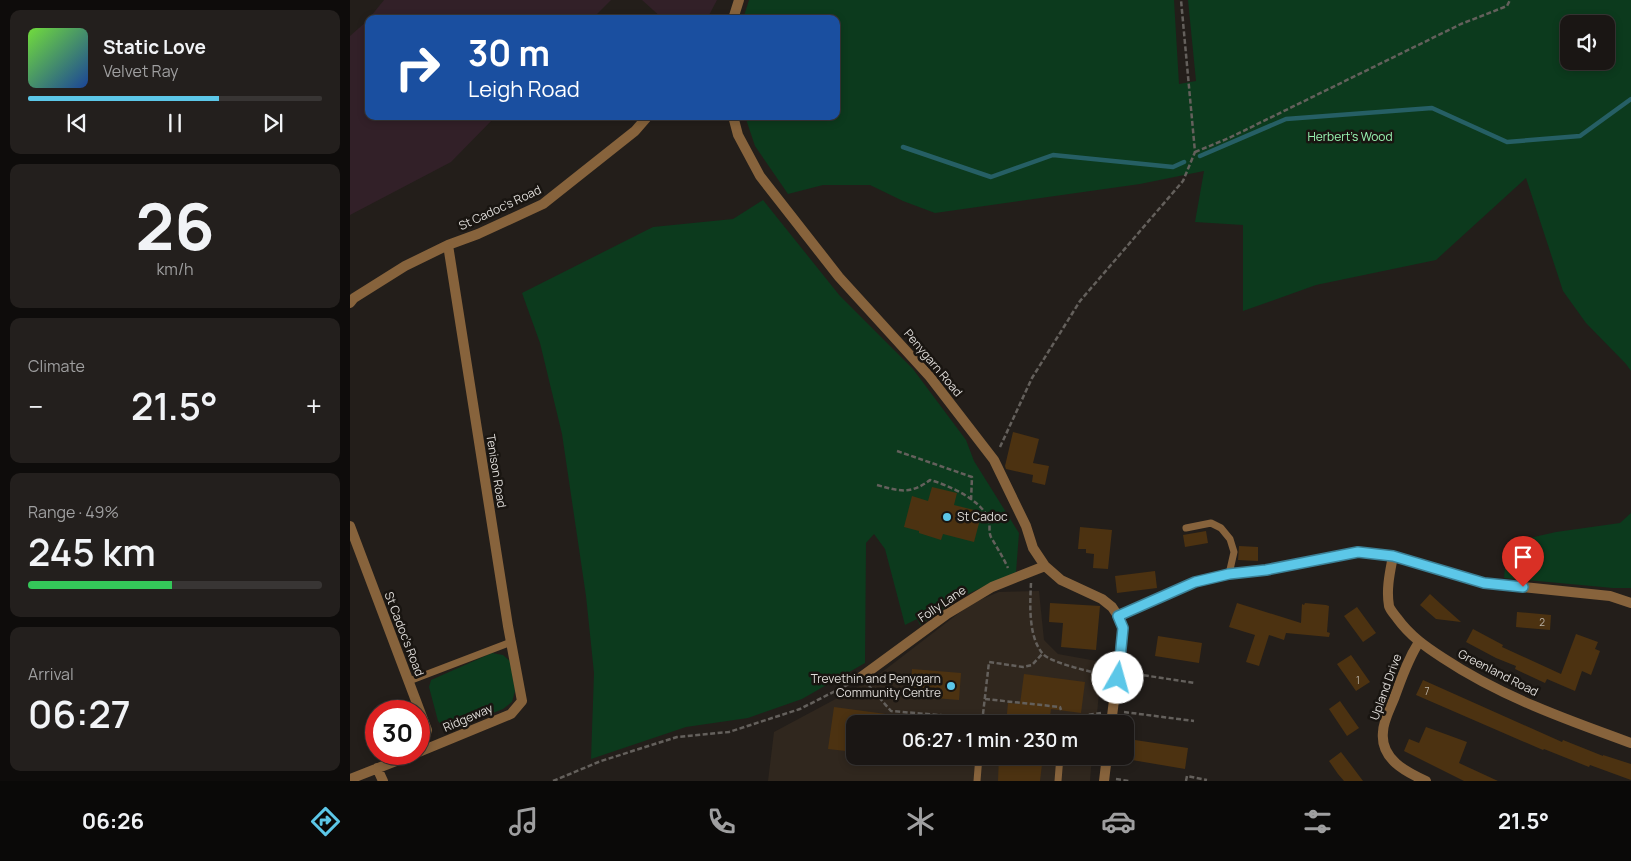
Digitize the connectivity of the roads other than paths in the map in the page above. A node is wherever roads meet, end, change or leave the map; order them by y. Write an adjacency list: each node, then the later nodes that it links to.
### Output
1 (740, 0): 2 (street)
2 (734, 15)
3 (645, 120): 5 (street, St Cadoc's Road)
4 (734, 120): 10 (street, Penygarn Road)
5 (448, 245): 6 (street, St Cadoc's Road); 14 (street, Tenison Road)
6 (350, 303)
7 (350, 526): 17 (street, St Cadoc's Road)
8 (1186, 528): 11 (lane)
9 (1393, 556): 11 (street); 12 (street); 15 (street, Greenland Road)
10 (1046, 566): 13 (street, Penygarn Road); 16 (street, Folly Lane)
11 (1229, 574): 13 (street)
12 (1631, 603)
13 (1118, 616): 20 (street)
14 (511, 642): 17 (lane); 19 (street, Tenison Road)
15 (1419, 642): 21 (street, Greenland Road); 33 (street, Upland Drive)
16 (861, 678)
17 (408, 681): 18 (street, St Cadoc's Road)
18 (415, 700)
19 (522, 701): 22 (street, Ridgeway)
20 (1112, 715)
21 (1631, 743)
22 (430, 747)
23 (385, 765): 27 (street, Ridgeway)
24 (978, 765): 30 (lane)
25 (1059, 765): 31 (lane)
26 (1106, 765): 32 (street)
27 (377, 768): 28 (street, Ridgeway); 29 (street)
28 (350, 779)
29 (384, 781)
30 (977, 781)
31 (1058, 781)
32 (1104, 781)
33 (1426, 781)

